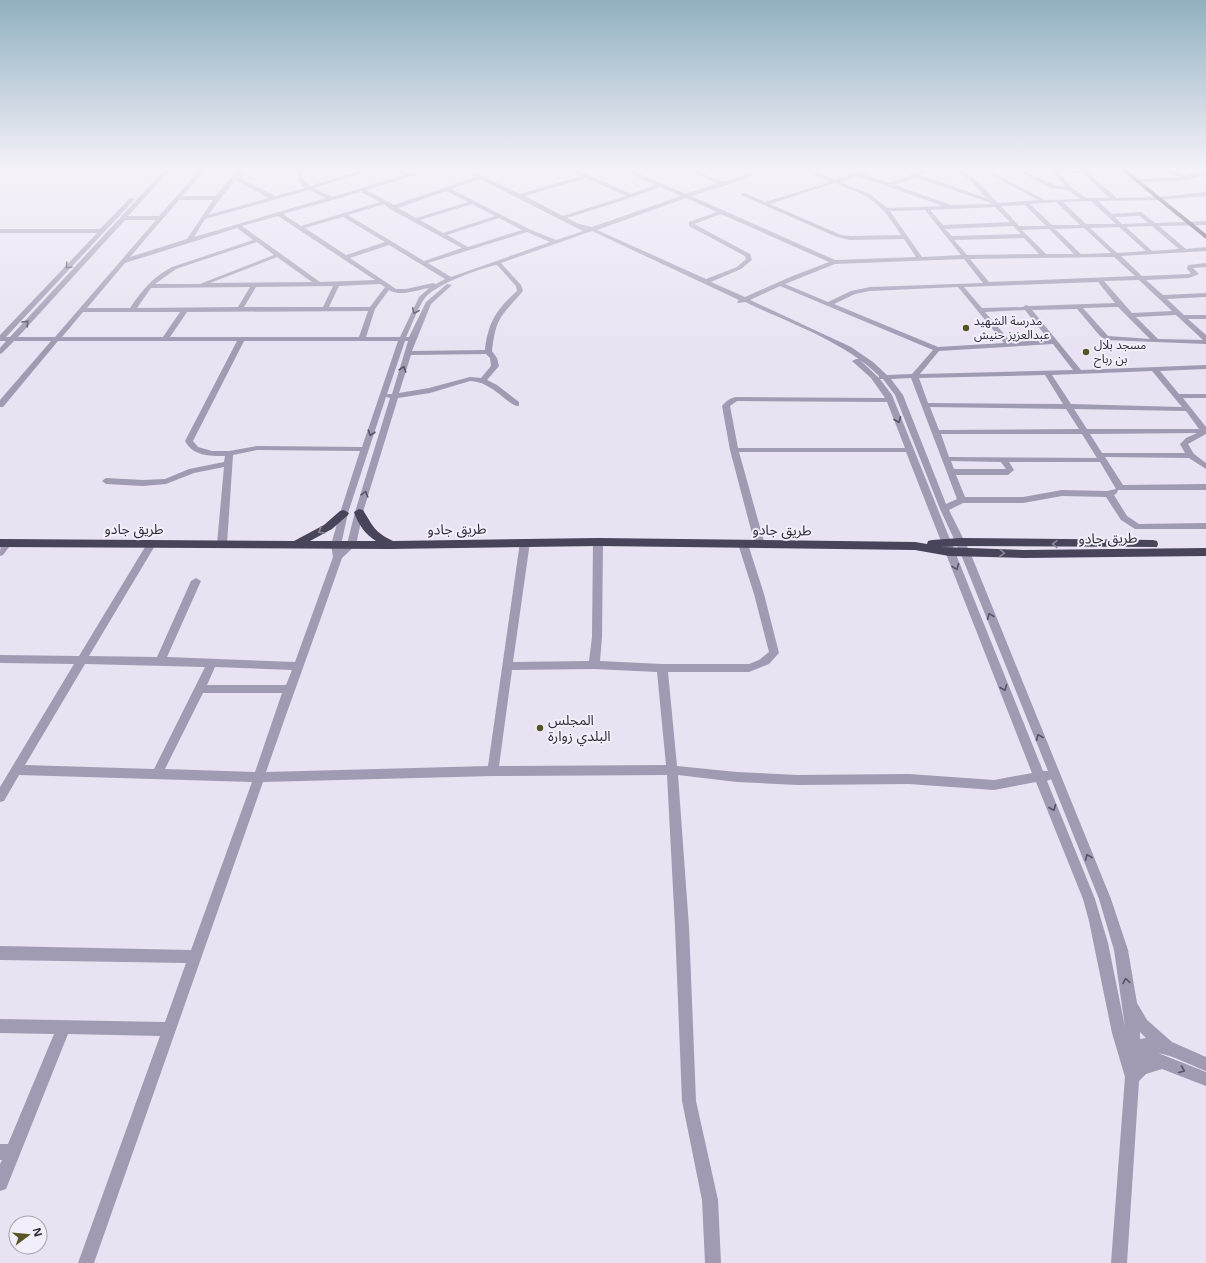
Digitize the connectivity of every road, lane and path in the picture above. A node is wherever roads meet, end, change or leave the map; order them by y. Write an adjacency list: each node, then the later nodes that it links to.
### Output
1 (106, 226): 30 (street)
2 (116, 226): 90 (street, one-way to 2)
3 (154, 226): 52 (street)
4 (197, 226): 37 (street)
5 (238, 226): 37 (street); 38 (street)
6 (297, 226): 26 (street)
7 (307, 226): 26 (street)
8 (362, 226): 40 (street)
9 (426, 226): 32 (street)
10 (469, 226): 32 (street)
11 (519, 226): 27 (street)
12 (579, 226): 28 (street)
13 (600, 226): 28 (street)
14 (693, 226): 62 (street)
15 (753, 226): 53 (street)
16 (815, 226): 34 (street)
17 (897, 226): 34 (street)
18 (1016, 226): 24 (street); 25 (street); 33 (street)
19 (1084, 226): 25 (street); 46 (street)
20 (1120, 226): 44 (street)
21 (1154, 226): 43 (street)
22 (1195, 226): 35 (highway)
23 (1197, 226): 31 (highway)
24 (941, 227): 36 (street)
25 (1050, 227): 48 (street)
26 (300, 228): 50 (street)
27 (527, 230): 39 (street); 41 (street)
28 (588, 230): 39 (street); 55 (street); 62 (street); 74 (street)
29 (0, 231): 30 (street)
30 (101, 231): 89 (street, one-way to 89)
31 (1206, 231)
32 (442, 235): 41 (street)
33 (1024, 236): 36 (street); 47 (street)
34 (904, 237): 51 (street)
35 (1206, 237)
36 (951, 238): 49 (street)
37 (189, 240): 52 (street)
38 (258, 240): 45 (street); 70 (street)
39 (555, 242): 58 (street)
40 (389, 243): 50 (street); 54 (street)
41 (468, 249): 54 (street)
42 (1206, 249): 43 (street)
43 (1184, 250): 44 (street)
44 (1150, 252): 46 (street)
45 (278, 255): 63 (street); 67 (street)
46 (1114, 255): 48 (street); 57 (street)
47 (1044, 256): 48 (street); 49 (street)
48 (1080, 256)
49 (965, 257): 51 (street); 66 (street)
50 (344, 258): 60 (street)
51 (920, 259): 53 (street)
52 (124, 261): 83 (street)
53 (834, 262): 65 (street)
54 (422, 263): 58 (street)
55 (500, 265): 96 (street); 103 (street)
56 (1206, 265): 57 (street)
57 (1141, 278): 59 (street); 73 (street)
58 (450, 279): 61 (street)
59 (1099, 280): 66 (street); 76 (street)
60 (380, 282): 64 (street); 71 (street)
61 (442, 282): 71 (street); 95 (street, one-way to 95)
62 (705, 282): 74 (street)
63 (318, 284): 64 (street); 68 (street)
64 (337, 284): 81 (street)
65 (780, 284): 74 (street); 75 (street)
66 (987, 284): 69 (street)
67 (199, 285): 68 (street); 70 (street)
68 (254, 285): 80 (street)
69 (959, 285): 75 (street); 85 (street)
70 (149, 286): 84 (street)
71 (388, 287): 82 (street)
72 (1206, 296): 73 (street)
73 (1160, 297): 87 (street)
74 (740, 302): 110 (street); 111 (street)
75 (828, 304): 101 (street)
76 (1120, 304): 77 (street); 86 (street)
77 (1078, 306): 78 (street); 97 (street)
78 (1026, 307): 85 (street); 99 (street)
79 (185, 309): 80 (street); 84 (street); 92 (street)
80 (240, 309): 81 (street)
81 (325, 309): 82 (street)
82 (372, 309): 94 (street)
83 (82, 310): 84 (street); 91 (street)
84 (132, 310)
85 (981, 310): 100 (street)
86 (1131, 315): 87 (street); 97 (street)
87 (1180, 315): 88 (street); 98 (street)
88 (1206, 317)
89 (0, 339): 90 (street)
90 (12, 339): 91 (street); 102 (street)
91 (57, 339): 92 (street); 119 (street)
92 (165, 339): 93 (street)
93 (242, 339): 94 (street); 133 (street)
94 (362, 339): 95 (street)
95 (402, 339): 96 (street); 113 (street)
96 (412, 339): 104 (street)
97 (1156, 341): 98 (street)
98 (1206, 341)
99 (1053, 342): 100 (street); 107 (street)
100 (1009, 345): 101 (street)
101 (937, 349): 109 (street)
102 (0, 352)
103 (488, 352): 104 (street); 112 (street)
104 (408, 353): 114 (street, one-way to 104)
105 (1206, 367): 106 (street)
106 (1154, 369): 107 (street); 115 (street)
107 (1079, 372): 108 (street)
108 (1047, 373): 109 (street); 121 (street)
109 (914, 376): 110 (street); 120 (street)
110 (886, 377): 111 (street); 146 (street)
111 (875, 378): 117 (street)
112 (483, 380): 114 (street); 118 (street)
113 (383, 396): 114 (street); 130 (street, one-way to 130)
114 (394, 396): 147 (street, one-way to 114)
115 (1177, 396): 116 (street); 122 (street)
116 (1206, 396)
117 (890, 400): 131 (street); 132 (street, one-way to 132)
118 (516, 404)
119 (0, 405)
120 (925, 405): 121 (street); 127 (street)
121 (1068, 407): 122 (street); 125 (street)
122 (1188, 409): 123 (street)
123 (1196, 418): 124 (street); 126 (street)
124 (1206, 419)
125 (1082, 431): 126 (street); 127 (street); 135 (street)
126 (1205, 431): 128 (street)
127 (936, 432): 136 (street)
128 (1187, 440): 129 (street); 134 (street)
129 (1206, 442)
130 (365, 449): 133 (street); 148 (street)
131 (734, 450): 132 (street); 160 (street)
132 (910, 450): 161 (street)
133 (229, 453): 138 (street)
134 (1191, 456): 135 (street); 139 (street)
135 (1101, 458): 137 (street); 143 (street)
136 (946, 459): 137 (street); 140 (street)
137 (1004, 460): 140 (street)
138 (229, 463): 141 (street); 154 (street)
139 (1206, 467)
140 (951, 472): 145 (street)
141 (106, 481)
142 (1206, 487): 143 (street)
143 (1120, 488): 144 (street)
144 (1109, 494): 145 (street); 149 (street)
145 (962, 500): 146 (street)
146 (944, 509): 162 (street)
147 (359, 512): 158 (street); 159 (highway)
148 (344, 513): 155 (highway, one-way to 155); 163 (street)
149 (1206, 526)
150 (525, 542): 151 (highway, طريق جادو); 159 (highway, طريق جادو); 173 (street)
151 (598, 542): 156 (highway, طريق جادو); 171 (street)
152 (3, 543): 153 (highway, طريق جادو); 165 (street)
153 (151, 544): 154 (highway, طريق جادو); 168 (street)
154 (222, 544): 155 (highway, طريق جادو)
155 (296, 544): 163 (highway, طريق جادو)
156 (743, 544): 160 (highway, طريق جادو); 174 (street)
157 (1206, 544): 162 (highway, طريق جادو, one-way to 162)
158 (351, 545): 159 (highway, طريق جادو); 163 (highway, طريق جادو)
159 (390, 545)
160 (760, 545): 161 (highway, طريق جادو)
161 (947, 547): 162 (highway, طريق جادو); 182 (street, one-way to 182)
162 (962, 547): 164 (highway, طريق جادو, one-way to 164); 183 (street, one-way to 162)
163 (337, 551): 172 (street)
164 (1206, 552)
165 (0, 553)
166 (196, 581): 169 (street)
167 (0, 659): 168 (street)
168 (81, 659): 169 (street); 177 (street)
169 (160, 661): 170 (street)
170 (212, 664): 172 (street); 175 (street)
171 (594, 665): 173 (street); 174 (street)
172 (299, 666): 176 (street)
173 (509, 666): 179 (street)
174 (662, 668): 178 (street)
175 (200, 689): 176 (street); 180 (street)
176 (289, 689): 181 (street)
177 (16, 770): 180 (street); 184 (street)
178 (672, 770): 179 (street); 182 (street); 201 (street)
179 (493, 771): 181 (street)
180 (158, 773): 181 (street)
181 (259, 776): 186 (street)
182 (1040, 776): 183 (street); 189 (street, one-way to 189)
183 (1055, 776): 187 (street, one-way to 183)
184 (0, 797)
185 (0, 953): 186 (street)
186 (195, 957): 191 (street)
187 (1130, 1005): 192 (street); 193 (street)
188 (0, 1026): 190 (street)
189 (1117, 1026): 192 (street); 196 (street)
190 (64, 1027): 191 (street); 198 (street)
191 (170, 1028): 200 (street)
192 (1134, 1047): 193 (street); 194 (street); 196 (street)
193 (1171, 1050): 195 (street)
194 (1163, 1062): 196 (street); 197 (street, one-way to 197)
195 (1206, 1064)
196 (1132, 1077): 202 (street)
197 (1206, 1079)
198 (7, 1152): 199 (street)
199 (0, 1183)
200 (86, 1263)
201 (713, 1263)
202 (1119, 1263)

